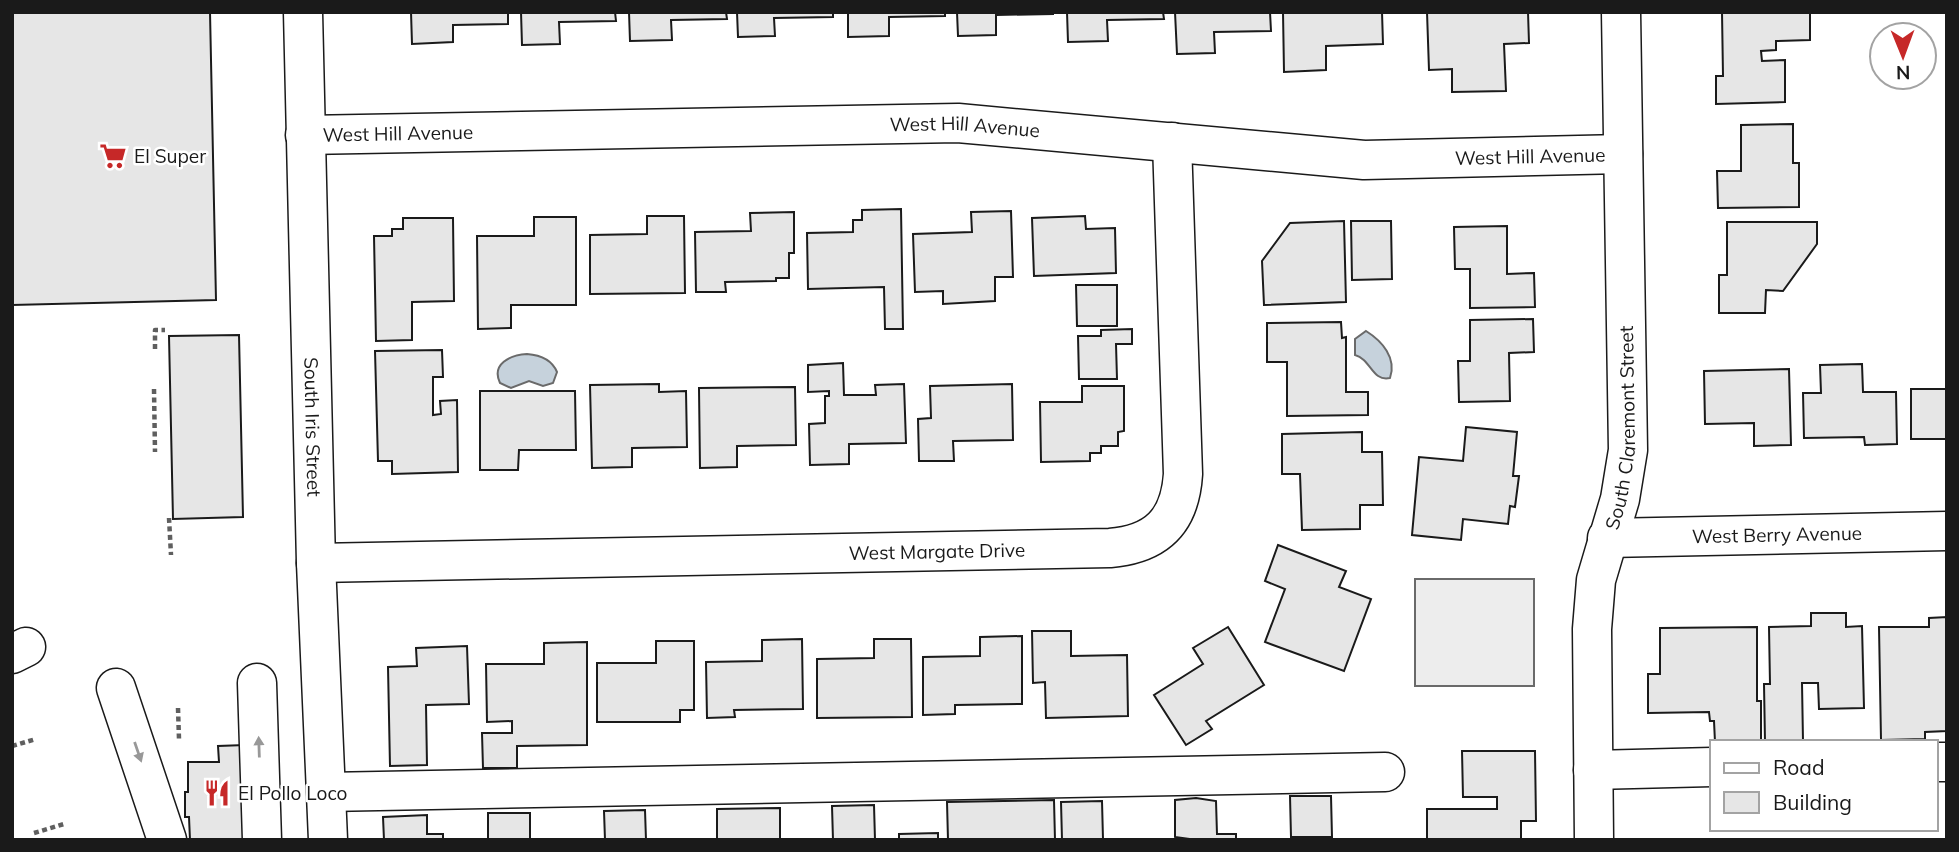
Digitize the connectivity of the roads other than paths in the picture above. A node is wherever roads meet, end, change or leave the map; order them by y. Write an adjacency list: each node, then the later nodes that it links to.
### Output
1 (303, 12): 3 (street, South Iris Street)
2 (1620, 12): 5 (street, South Claremont Street)
3 (305, 135): 4 (street, West Hill Avenue); 8 (street, South Iris Street)
4 (1172, 142): 5 (street, West Hill Avenue); 8 (street, West Margate Drive)
5 (1623, 154): 7 (street, South Claremont Street)
6 (1947, 531): 7 (street, West Berry Avenue)
7 (1607, 538): 12 (street, South Claremont Street)
8 (316, 563): 14 (street, South Iris Street)
9 (257, 683): 16 (street, one-way to 9)
10 (116, 688): 15 (street, one-way to 15)
11 (1710, 767): 12 (street)
12 (1593, 770): 18 (street, South Claremont Street)
13 (1385, 772): 14 (street)
14 (326, 793): 17 (street, South Iris Street)
15 (167, 840)
16 (261, 840)
17 (328, 840)
18 (1594, 840)

